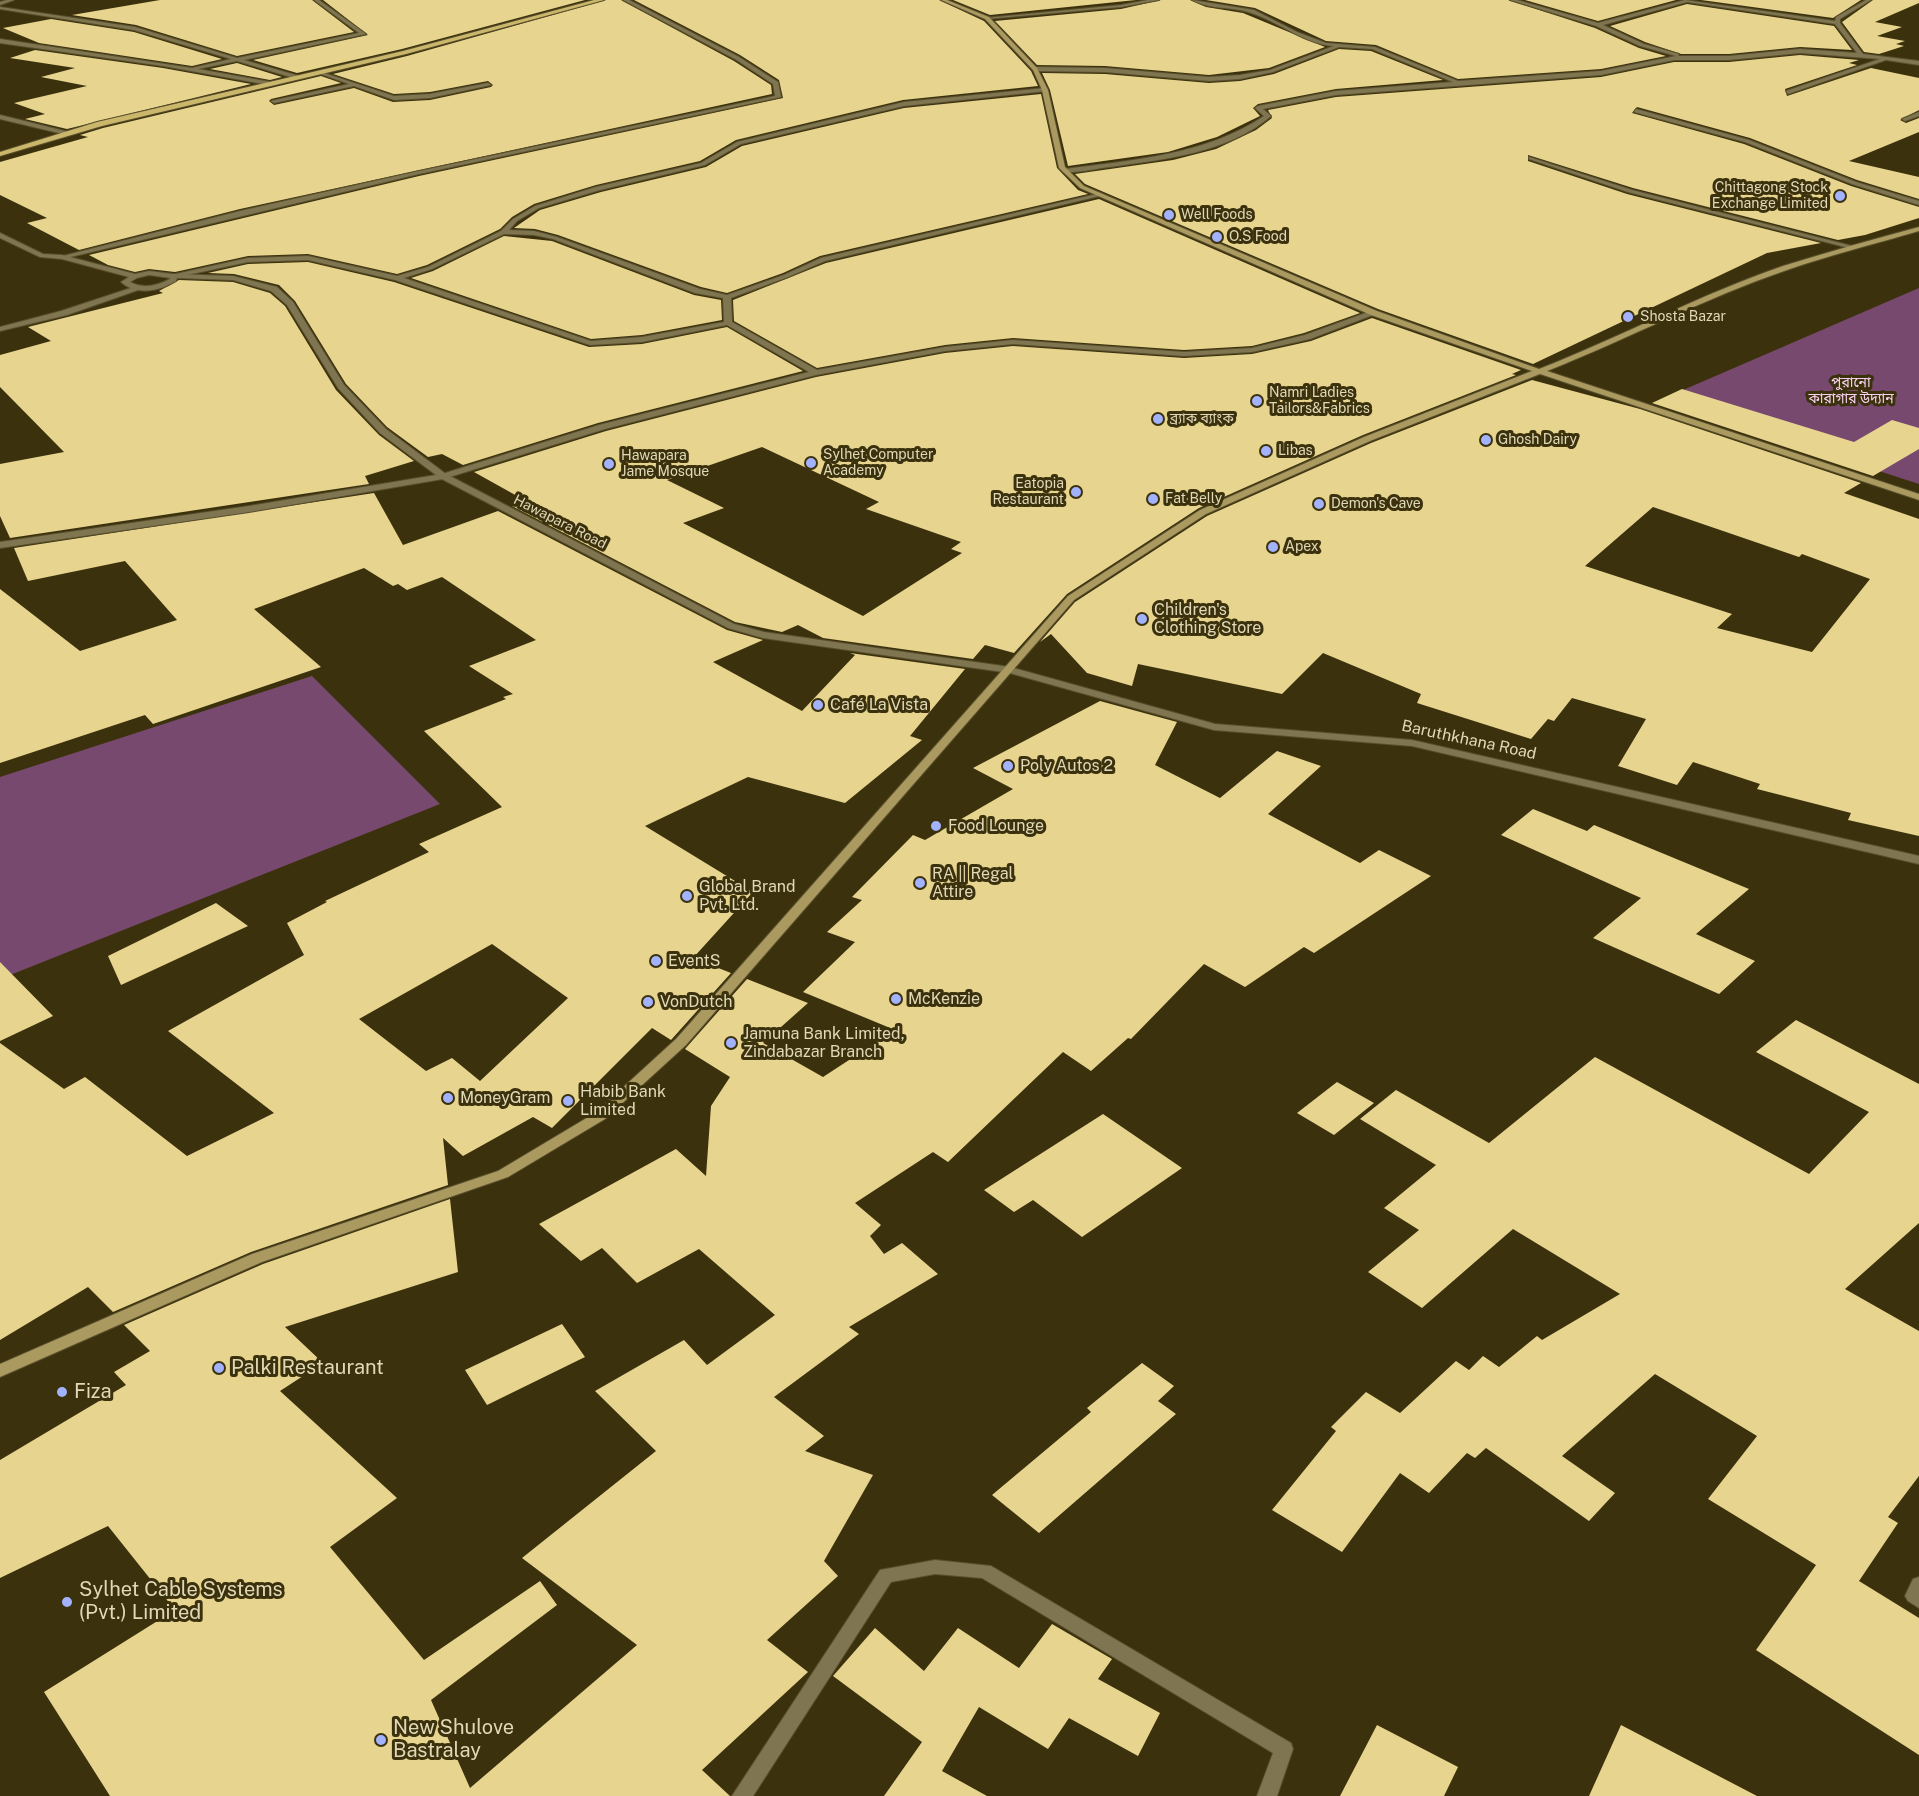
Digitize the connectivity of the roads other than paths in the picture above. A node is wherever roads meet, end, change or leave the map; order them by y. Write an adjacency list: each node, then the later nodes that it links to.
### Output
1 (12, 0): 12 (street)
2 (316, 0): 21 (street)
3 (601, 0): 26 (main road)
4 (625, 0): 49 (street)
5 (943, 0): 14 (main road)
6 (1157, 0): 14 (street)
7 (1194, 0): 18 (street)
8 (1512, 0): 11 (street)
9 (1529, 0): 11 (street)
10 (1869, 0): 15 (street)
11 (1519, 2): 16 (street)
12 (0, 4)
13 (0, 8): 21 (street)
14 (987, 18): 25 (main road)
15 (1837, 23): 16 (street); 19 (street)
16 (1598, 25): 20 (street)
17 (0, 41): 24 (street)
18 (1337, 47): 25 (street); 29 (street)
19 (1861, 56): 20 (street); 22 (street)
20 (1690, 58): 29 (street)
21 (240, 59): 24 (street); 27 (street)
22 (1887, 59): 23 (street); 33 (street)
23 (1919, 63)
24 (187, 69): 28 (street)
25 (1035, 69): 32 (main road)
26 (320, 72): 27 (main road); 30 (street)
27 (297, 77): 28 (main road)
28 (269, 83): 39 (main road)
29 (1460, 83): 42 (street)
30 (353, 84): 31 (street); 34 (street)
31 (488, 85)
32 (1045, 90): 42 (main road); 46 (street)
33 (1788, 92)
34 (274, 101)
35 (1636, 111): 44 (street)
36 (1919, 114): 38 (street)
37 (0, 117): 39 (street)
38 (1905, 119)
39 (67, 133): 40 (main road)
40 (0, 154)
41 (1531, 158): 48 (street)
42 (1065, 171): 43 (main road)
43 (1101, 195): 54 (street); 55 (main road)
44 (1919, 202)
45 (1919, 230): 48 (main road)
46 (503, 232): 52 (street); 54 (street)
47 (0, 235): 49 (street)
48 (1853, 248): 58 (main road)
49 (62, 257): 50 (street)
50 (135, 276): 51 (street); 53 (street)
51 (173, 276): 52 (street); 53 (street); 60 (street, Hawapara Road)
52 (397, 278): 56 (street)
53 (140, 288): 57 (street)
54 (727, 297): 56 (street)
55 (1374, 313): 58 (main road); 59 (street)
56 (728, 323): 59 (street)
57 (0, 329)
58 (1539, 371): 61 (main road); 63 (main road)
59 (816, 373): 60 (street)
60 (442, 476): 62 (street); 63 (street, Hawapara Road)
61 (1919, 497)
62 (0, 545)
63 (1010, 670): 64 (street, Baruthkhana Road); 65 (main road)
64 (1919, 860)
65 (0, 1371)
66 (1919, 1584): 67 (street)
67 (1919, 1600)
68 (742, 1796): 69 (street)
69 (1267, 1796)

